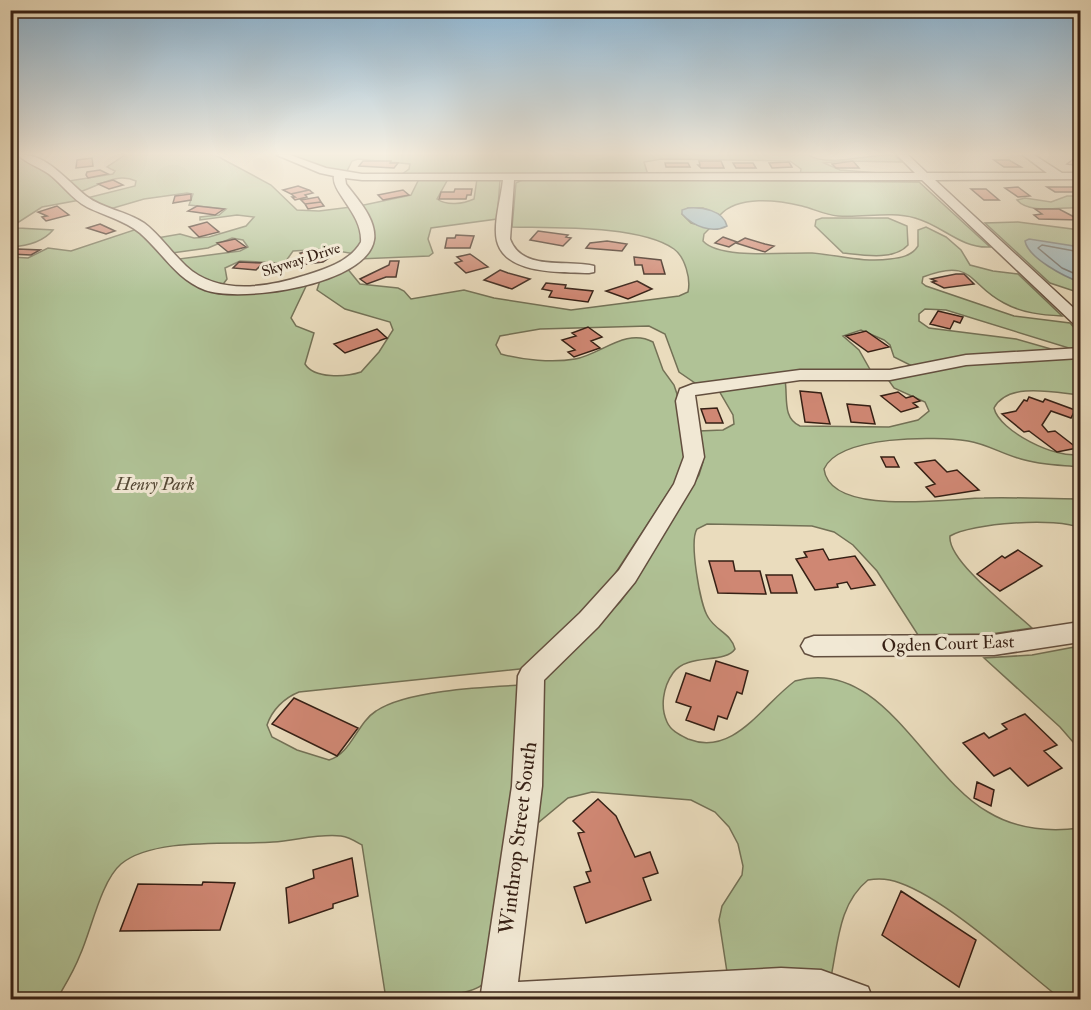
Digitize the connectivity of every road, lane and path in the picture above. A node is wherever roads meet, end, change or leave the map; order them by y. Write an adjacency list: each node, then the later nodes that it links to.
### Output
1 (88, 202): 2 (street, Skyway Drive)
2 (351, 202)
3 (507, 202): 5 (street)
4 (953, 202): 6 (street)
5 (589, 269)
6 (1080, 322)
7 (1080, 353): 10 (street, Winthrop Street South)
8 (1080, 632): 9 (street, Ogden Court East)
9 (814, 646)
10 (498, 999)
11 (508, 999): 12 (street)
12 (855, 999)

